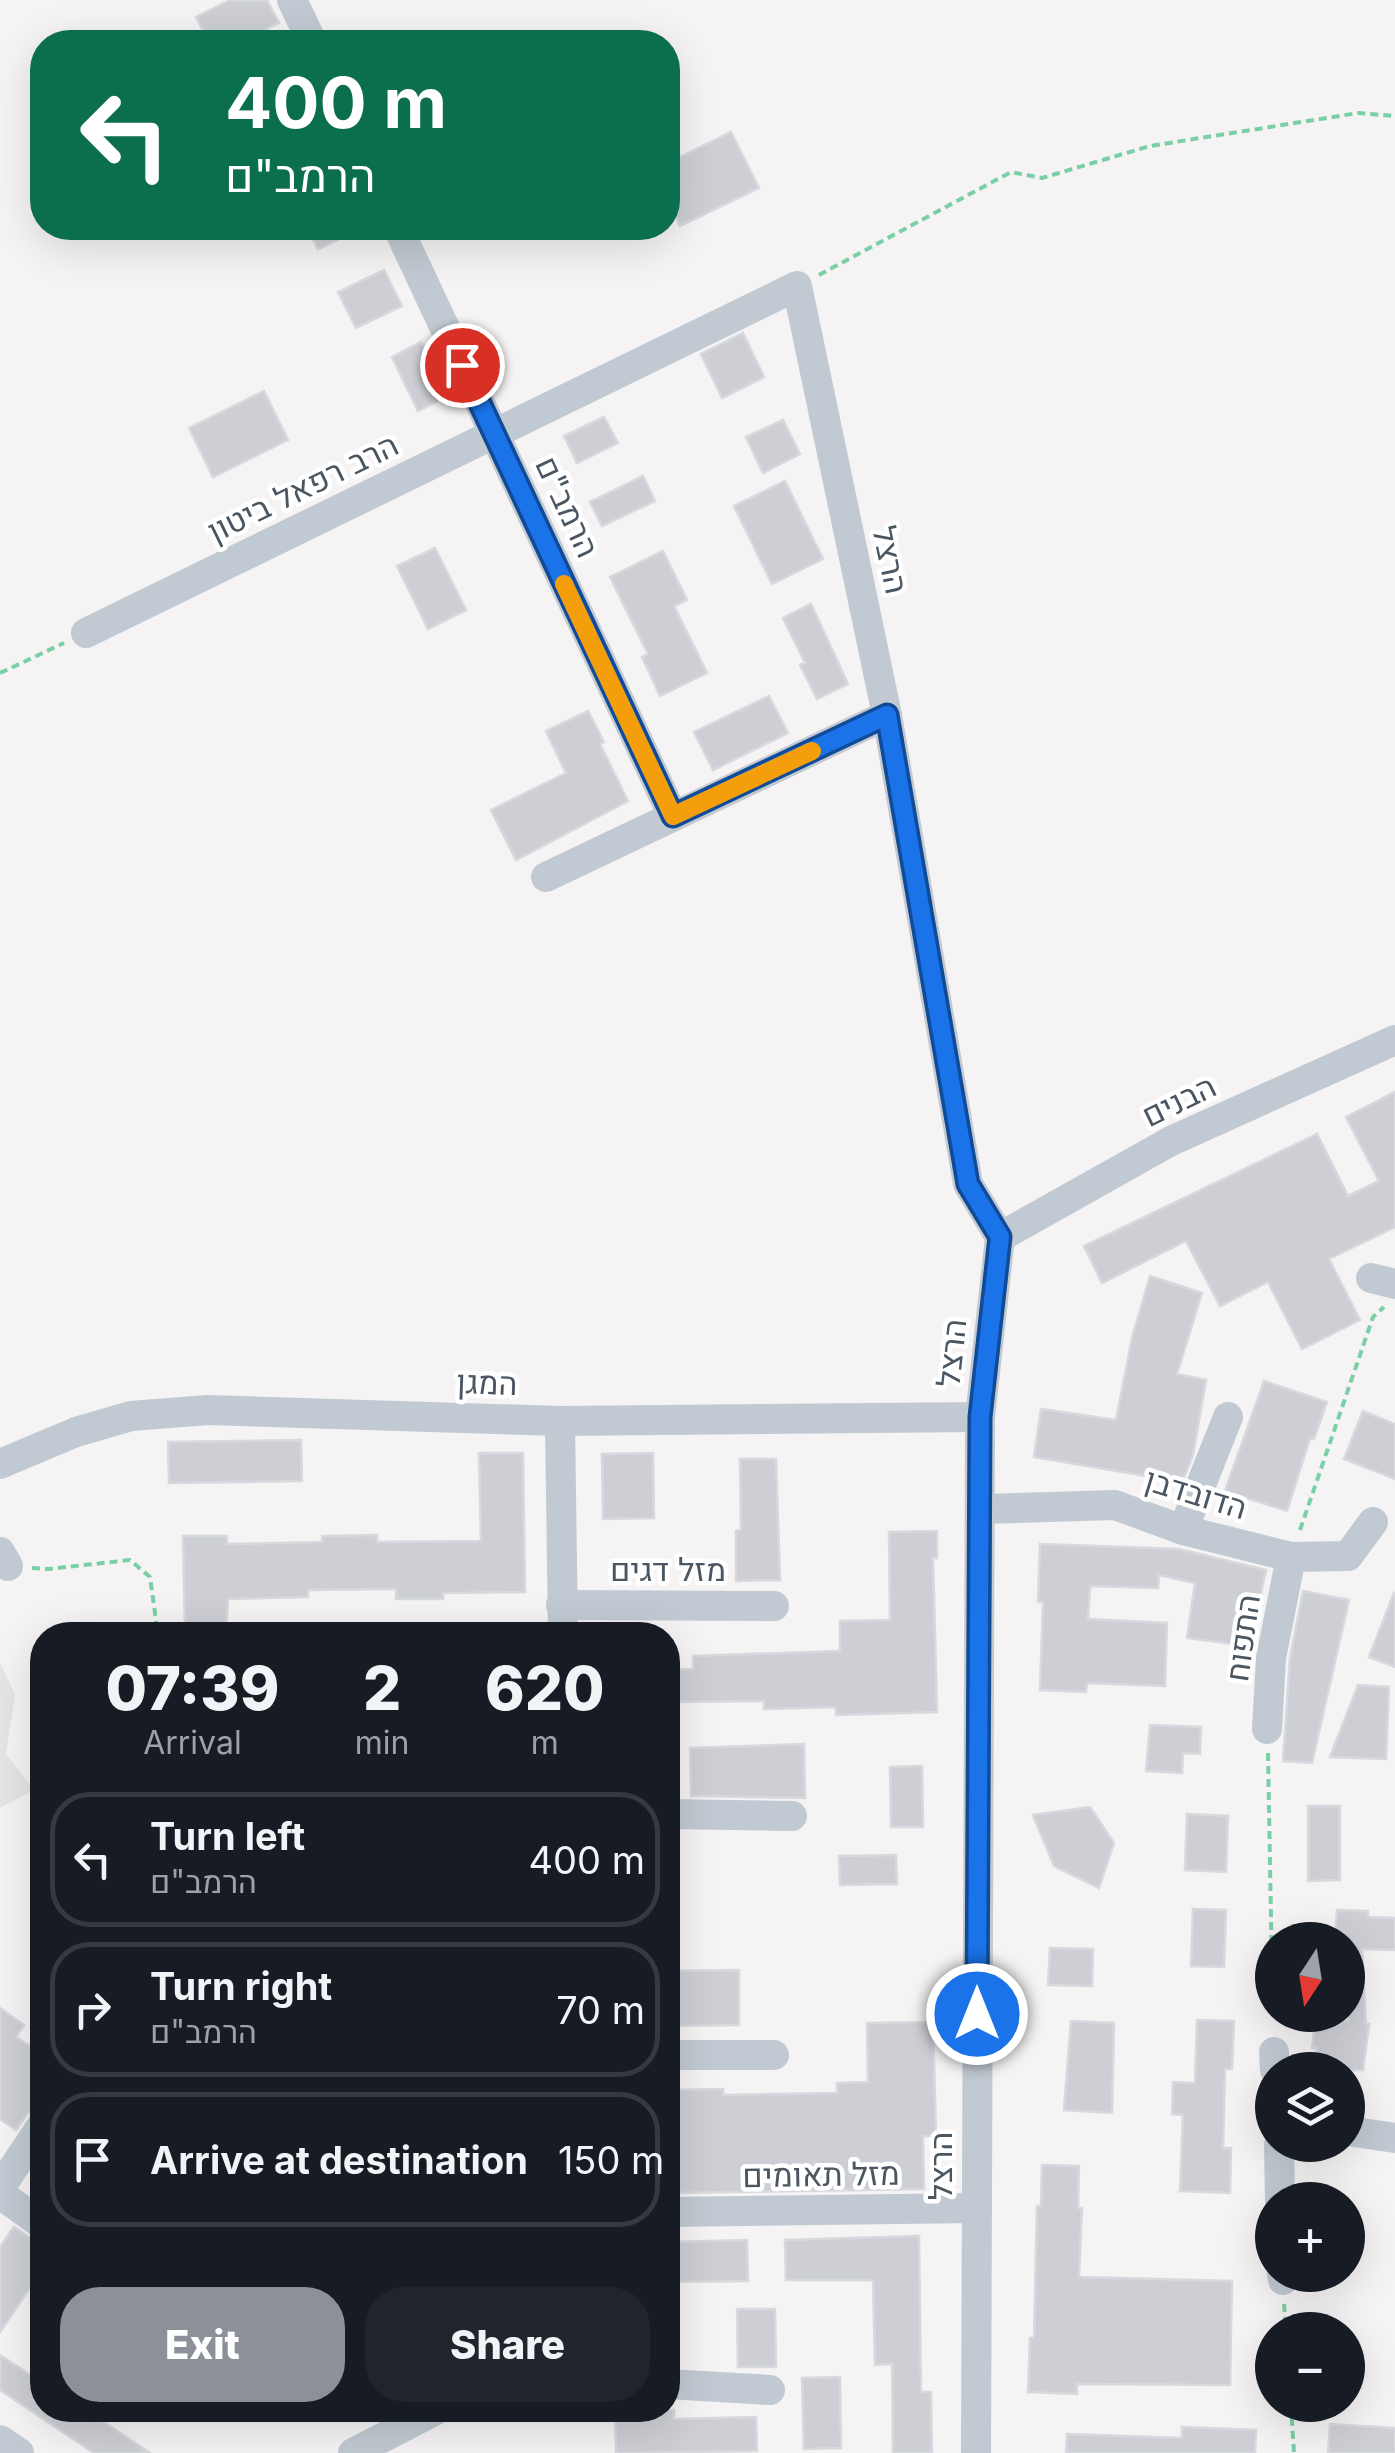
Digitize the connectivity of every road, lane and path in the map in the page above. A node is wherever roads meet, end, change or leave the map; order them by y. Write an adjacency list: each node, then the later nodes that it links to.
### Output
1 (292, 0): 2 (street)
2 (306, 30)
3 (1395, 116): 5 (path)
4 (404, 240): 6 (street, הרמב"ם)
5 (798, 286): 6 (street, הרב רפאל ביטון); 9 (street, הרצל)
6 (494, 434): 7 (street, הרב רפאל ביטון); 10 (street, הרמב"ם)
7 (86, 632): 8 (path)
8 (0, 673)
9 (887, 715): 10 (street); 13 (street, הרצל)
10 (673, 816): 11 (street)
11 (546, 876)
12 (1395, 1040): 13 (street, הבנים)
13 (1000, 1237): 15 (street, הרצל)
14 (1387, 1286): 22 (path)
15 (980, 1417): 17 (street, המגן); 19 (street, הרצל)
16 (1228, 1418): 21 (street)
17 (560, 1421): 18 (street, המגן); 25 (street)
18 (0, 1464)
19 (981, 1509): 21 (street, הדובדבן); 37 (street, הרצל)
20 (1373, 1522): 22 (street, הדובדבן)
21 (1183, 1530): 22 (street, הדובדבן)
22 (1291, 1557): 27 (street, התפוח)
23 (4, 1559): 26 (path)
24 (774, 1606): 25 (street, מזל דגים)
25 (562, 1620)
26 (156, 1622)
27 (1268, 1728): 30 (path)
28 (680, 1814): 29 (street)
29 (792, 1816)
30 (1271, 1922)
31 (774, 2054): 32 (street)
32 (680, 2056)
33 (1365, 2134): 34 (street)
34 (1395, 2138)
35 (30, 2143): 36 (street)
36 (0, 2191): 39 (street)
37 (976, 2208): 38 (street, מזל תאומים); 47 (street, הרצל)
38 (680, 2212)
39 (30, 2215)
40 (680, 2385): 41 (street)
41 (770, 2390)
42 (413, 2422): 46 (street)
43 (1292, 2422): 48 (path)
44 (0, 2440): 45 (street)
45 (19, 2453)
46 (353, 2453)
47 (976, 2453)
48 (1294, 2453)

